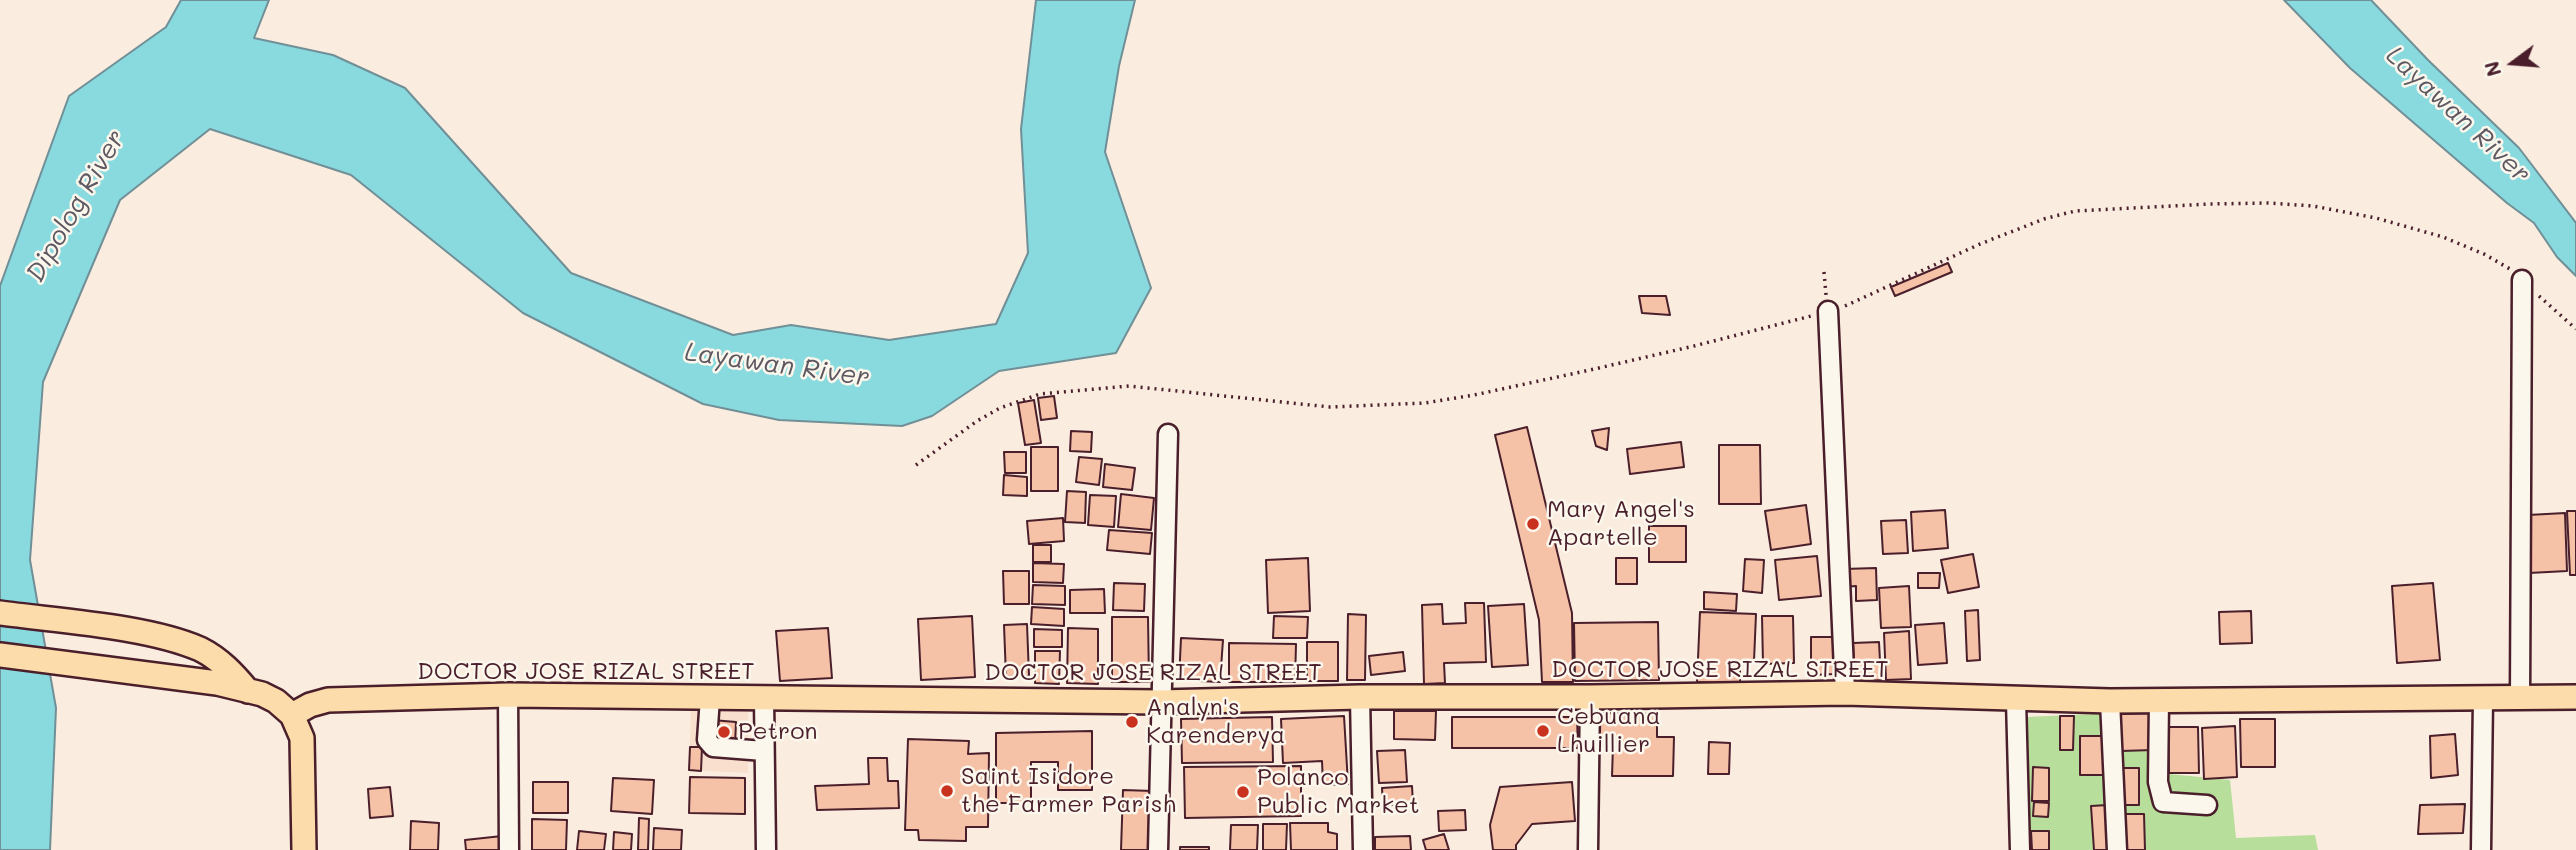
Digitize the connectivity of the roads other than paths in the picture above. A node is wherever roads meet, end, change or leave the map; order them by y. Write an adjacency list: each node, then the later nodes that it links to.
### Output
1 (2522, 280): 13 (street)
2 (1828, 312): 7 (street)
3 (1168, 434): 19 (street)
4 (0, 613): 6 (main road)
5 (0, 654): 6 (main road)
6 (248, 691): 20 (main road)
7 (1845, 693): 10 (main road, DOCTOR JOSE RIZAL STREET); 16 (main road, DOCTOR JOSE RIZAL STREET)
8 (508, 695): 12 (main road, DOCTOR JOSE RIZAL STREET); 20 (main road, DOCTOR JOSE RIZAL STREET); 24 (street)
9 (1360, 697): 10 (main road, DOCTOR JOSE RIZAL STREET); 19 (main road, DOCTOR JOSE RIZAL STREET); 27 (street)
10 (1590, 697): 28 (street)
11 (2576, 697): 13 (main road, DOCTOR JOSE RIZAL STREET)
12 (710, 698): 14 (main road, DOCTOR JOSE RIZAL STREET); 21 (street)
13 (2520, 698): 15 (main road, DOCTOR JOSE RIZAL STREET)
14 (764, 699): 19 (main road, DOCTOR JOSE RIZAL STREET); 21 (street)
15 (2483, 699): 18 (main road, DOCTOR JOSE RIZAL STREET); 31 (street)
16 (2017, 700): 17 (main road, DOCTOR JOSE RIZAL STREET); 29 (street)
17 (2110, 701): 18 (main road, DOCTOR JOSE RIZAL STREET); 30 (street)
18 (2159, 701): 22 (street)
19 (1161, 702): 26 (street)
20 (292, 715): 23 (main road)
21 (764, 751): 25 (street)
22 (2207, 805)
23 (304, 850)
24 (509, 850)
25 (766, 850)
26 (1158, 850)
27 (1363, 850)
28 (1588, 850)
29 (2020, 850)
30 (2117, 850)
31 (2481, 850)

